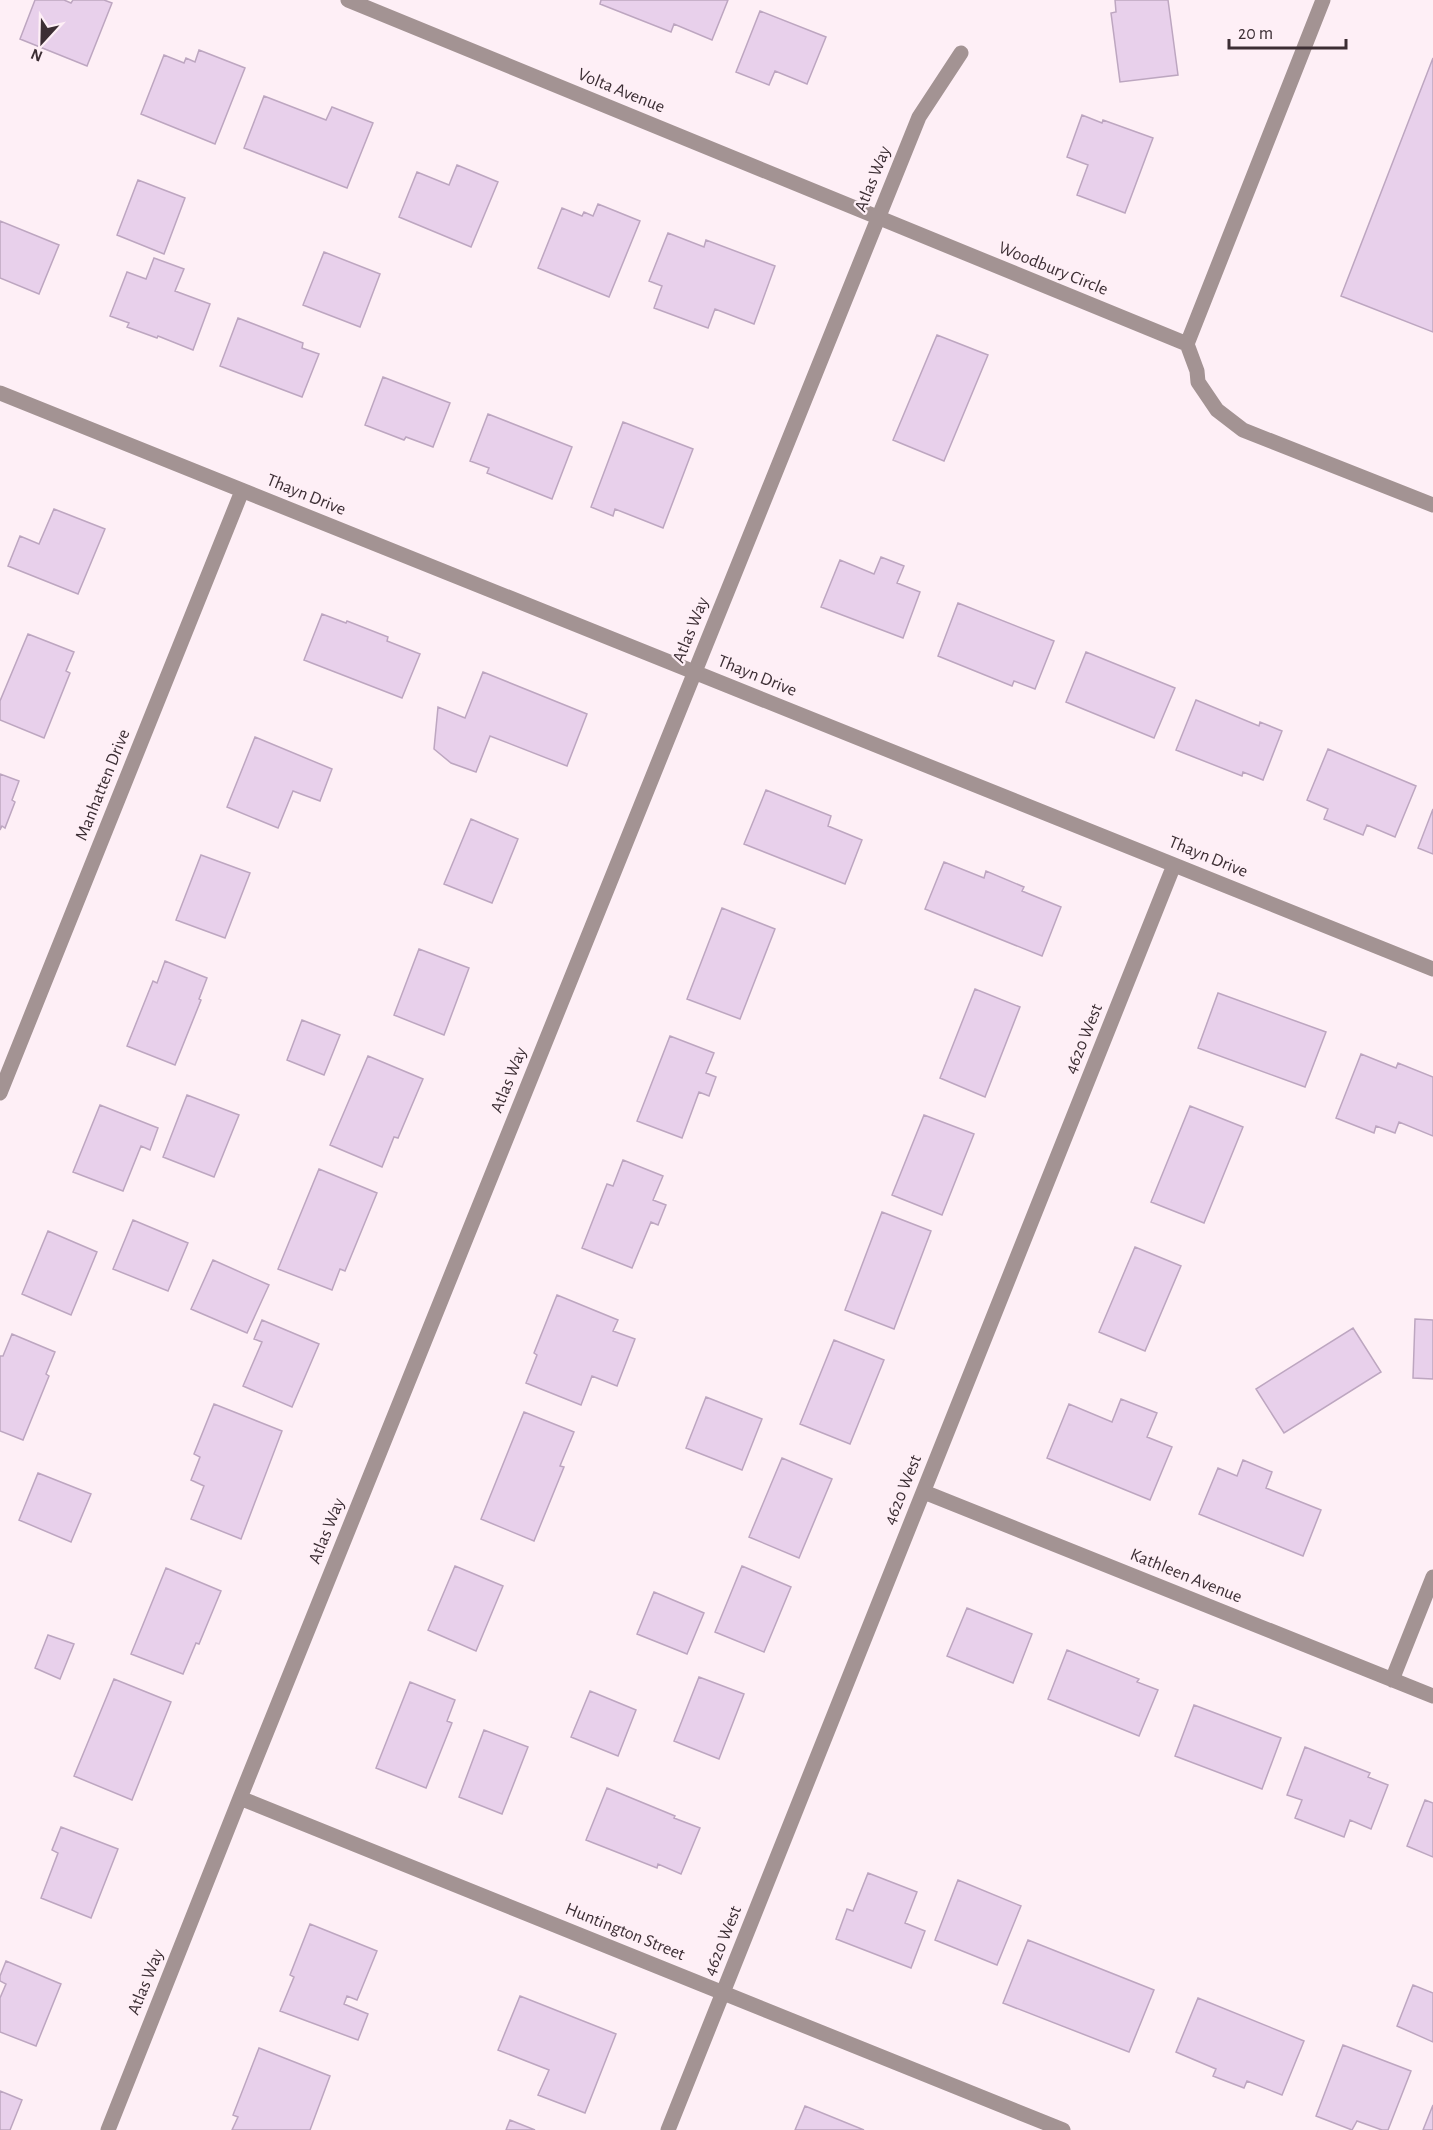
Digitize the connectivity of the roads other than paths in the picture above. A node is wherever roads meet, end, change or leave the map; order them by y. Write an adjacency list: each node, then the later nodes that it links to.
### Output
1 (348, 0): 4 (street, Volta Avenue)
2 (1323, 0): 5 (street)
3 (961, 53): 4 (street, Atlas Way)
4 (878, 219): 5 (street, Woodbury Circle); 9 (street, Atlas Way)
5 (1186, 344): 8 (street)
6 (0, 393): 7 (street, Thayn Drive)
7 (242, 491): 9 (street, Thayn Drive); 12 (street, Manhatten Drive)
8 (1433, 505)
9 (695, 672): 10 (street, Thayn Drive); 17 (street, Atlas Way)
10 (1174, 865): 11 (street, Thayn Drive); 13 (street, 4620 West)
11 (1433, 969)
12 (0, 1093)
13 (924, 1492): 15 (street, Kathleen Avenue); 18 (street, 4620 West)
14 (1433, 1577): 15 (street)
15 (1392, 1680): 16 (street, Kathleen Avenue)
16 (1433, 1696)
17 (240, 1798): 18 (street, Huntington Street); 19 (street, Atlas Way)
18 (723, 1993): 20 (street, 4620 West); 21 (street, Huntington Street)
19 (108, 2130)
20 (668, 2130)
21 (1063, 2130)

